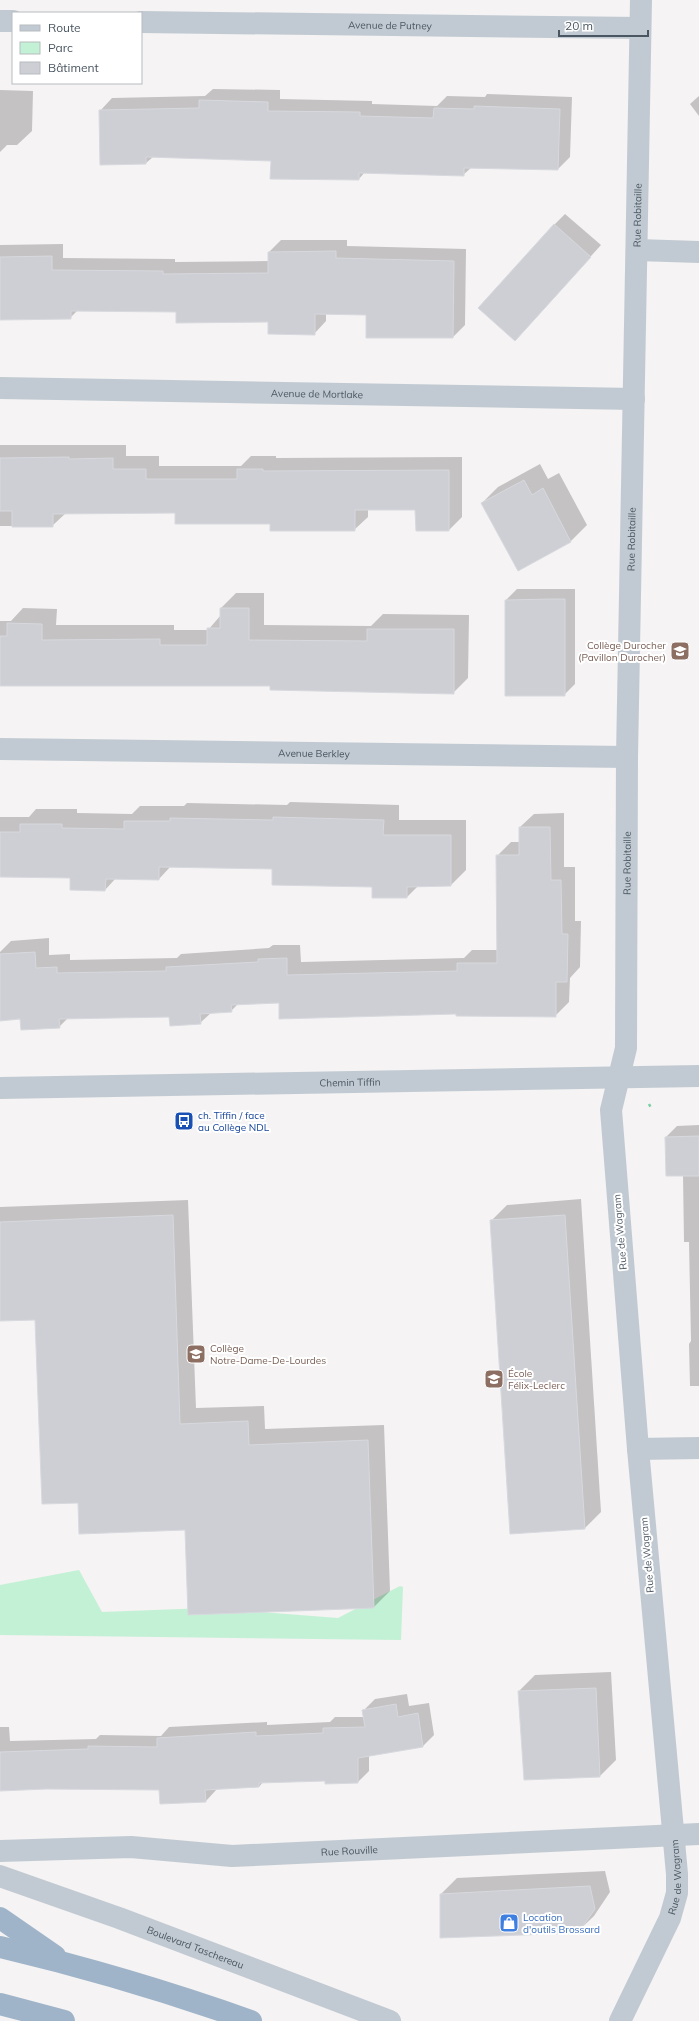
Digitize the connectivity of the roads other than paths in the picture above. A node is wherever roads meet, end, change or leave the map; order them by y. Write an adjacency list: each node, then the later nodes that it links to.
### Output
1 (641, 0): 5 (street, Rue Robitaille)
2 (0, 21): 3 (street)
3 (12, 21)
4 (142, 22): 5 (street, Avenue de Putney)
5 (640, 28): 6 (street, Rue Robitaille)
6 (636, 250): 7 (street); 9 (street, Rue Robitaille)
7 (699, 252)
8 (0, 388): 9 (street, Avenue de Mortlake)
9 (634, 399): 11 (street, Rue Robitaille)
10 (0, 749): 11 (street, Avenue Berkley)
11 (627, 757): 13 (street, Rue Robitaille)
12 (699, 1076): 13 (street, Chemin Tiffin)
13 (620, 1077): 14 (street, Chemin Tiffin); 16 (street, Rue de Wagram)
14 (0, 1088)
15 (699, 1448): 16 (street)
16 (638, 1449): 18 (street, Rue de Wagram)
17 (699, 1834): 18 (street, Rue Rouville)
18 (673, 1835): 19 (street, Rue Rouville); 28 (street, Rue de Wagram)
19 (0, 1851)
20 (0, 1876): 27 (street, Boulevard Taschereau)
21 (0, 1918): 23 (highway)
22 (0, 1947): 23 (highway)
23 (68, 1964): 26 (highway)
24 (0, 2004): 25 (highway)
25 (64, 2021)
26 (251, 2021)
27 (390, 2021)
28 (620, 2021)

